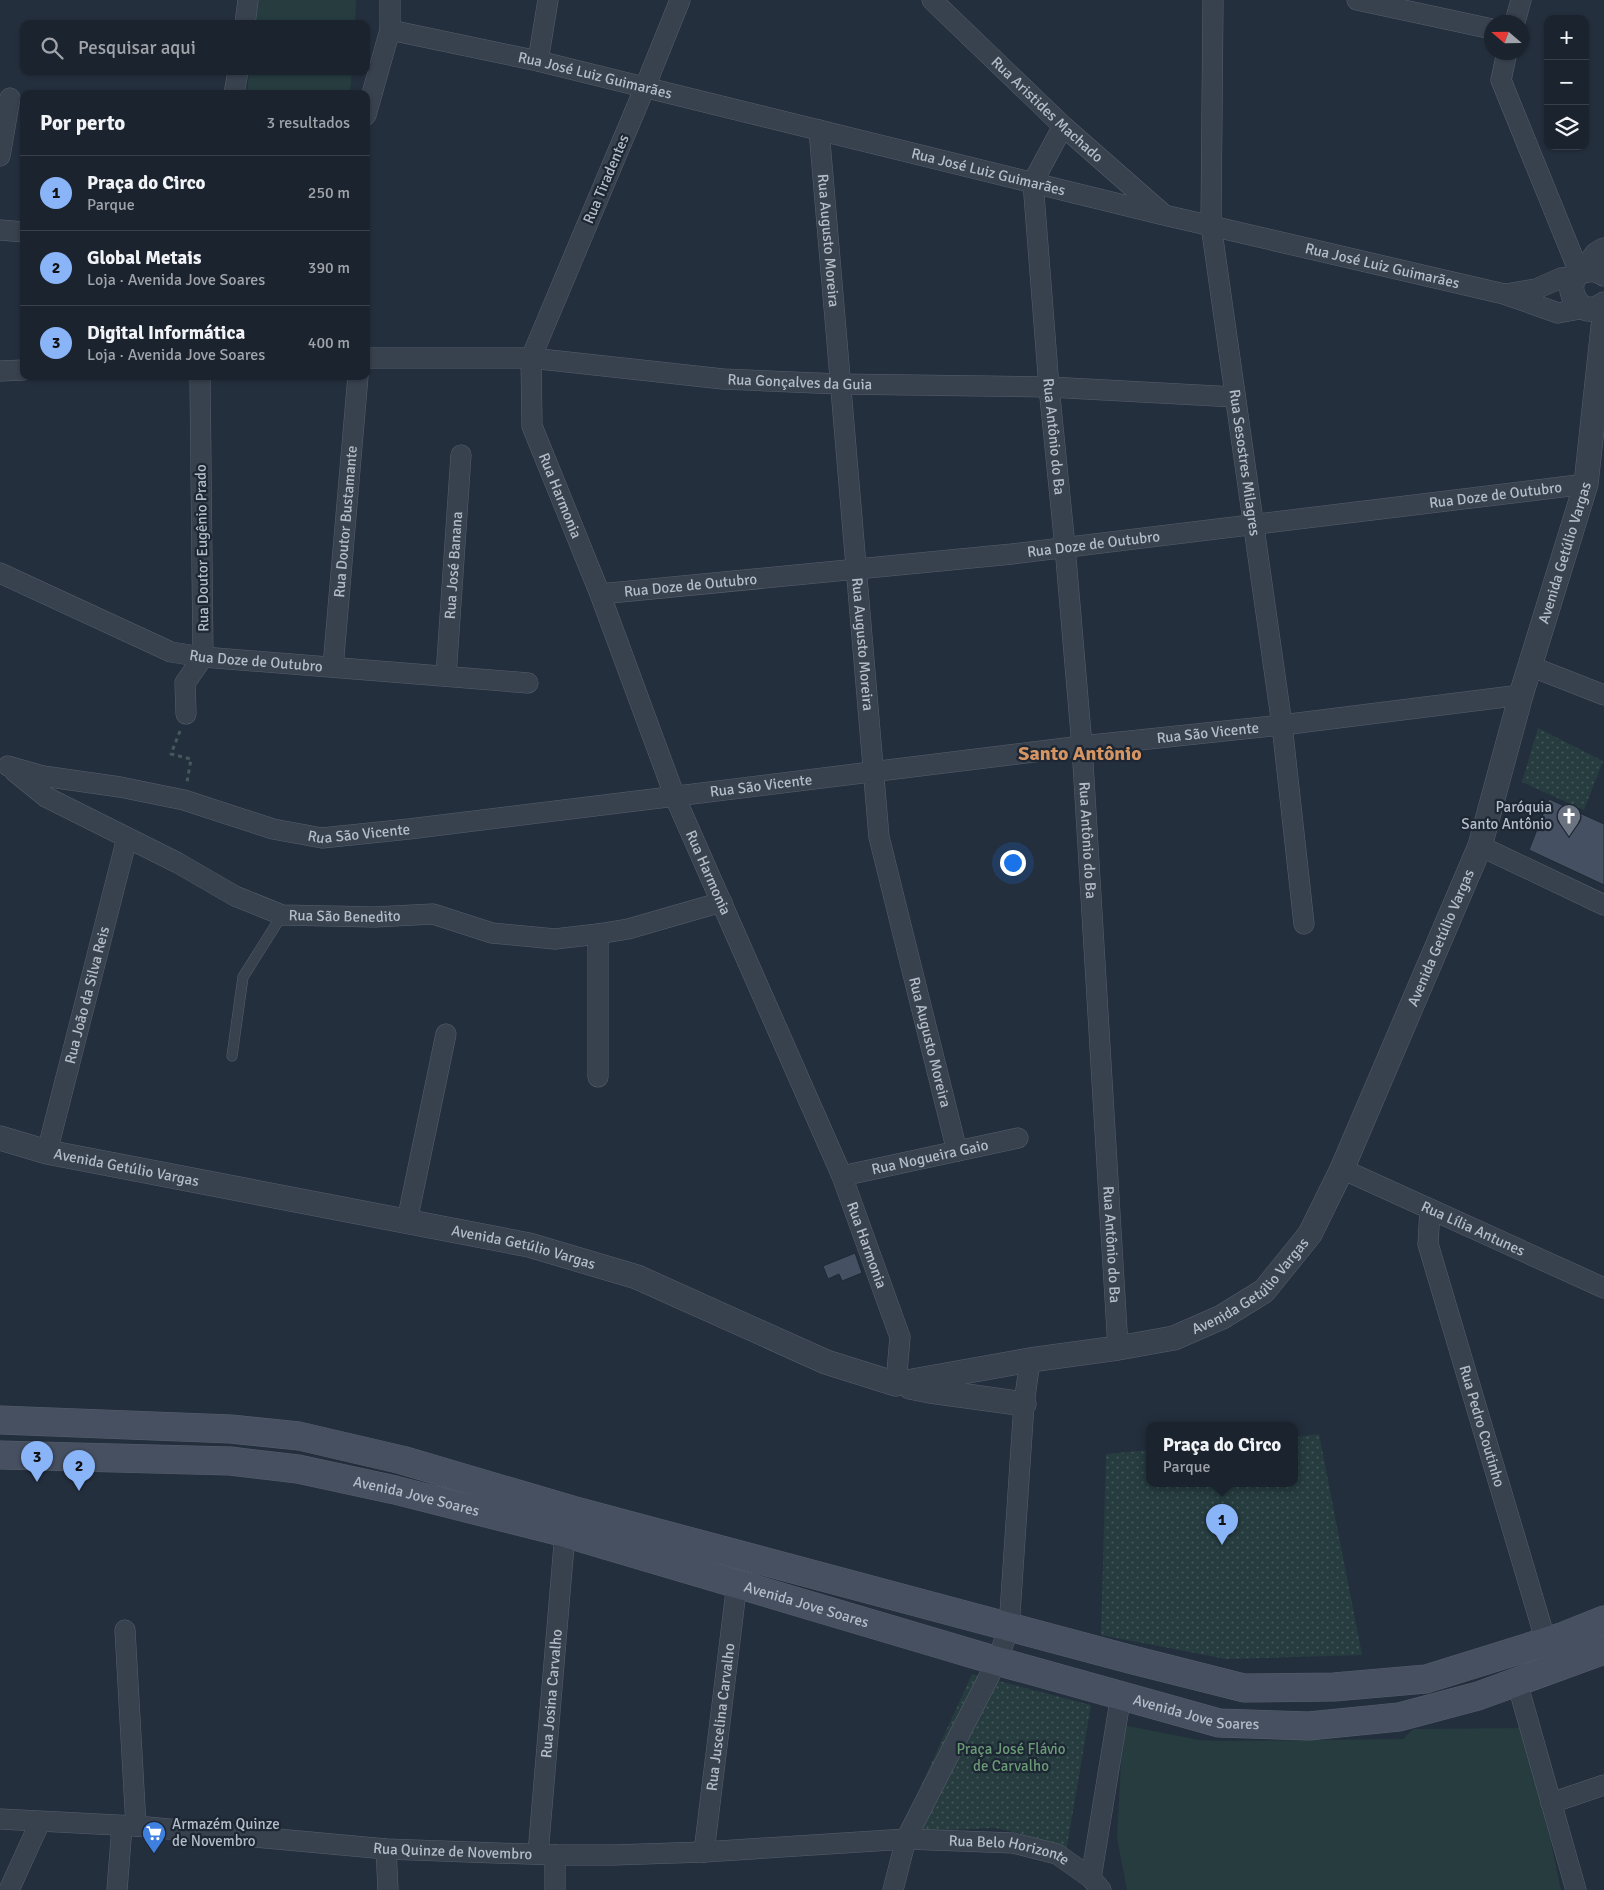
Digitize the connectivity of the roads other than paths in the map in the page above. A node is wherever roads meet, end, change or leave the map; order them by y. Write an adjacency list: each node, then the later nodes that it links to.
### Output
1 (248, 0): 10 (street)
2 (390, 0): 12 (street)
3 (548, 0): 13 (street)
4 (680, 0): 16 (street, Rua Tiradentes)
5 (1212, 0): 25 (street, Rua Sesostres Milagres)
6 (1357, 0): 11 (street)
7 (1520, 0): 9 (street)
8 (935, 1): 20 (street, Rua Aristides Machado)
9 (1517, 15)
10 (246, 20)
11 (1484, 27)
12 (390, 30): 13 (street, Rua José Luiz Guimarães); 19 (street)
13 (538, 60): 16 (street, Rua José Luiz Guimarães)
14 (1505, 60): 29 (street)
15 (237, 75): 17 (street)
16 (645, 88): 21 (street, Rua José Luiz Guimarães); 33 (street, Rua Tiradentes)
17 (235, 90)
18 (10, 98): 22 (street)
19 (370, 101)
20 (1063, 126): 23 (street); 24 (street, Rua Aristides Machado)
21 (819, 130): 23 (street, Rua José Luiz Guimarães); 38 (street, Rua Augusto Moreira)
22 (0, 156)
23 (1033, 182): 24 (street, Rua José Luiz Guimarães); 39 (street, Rua Antônio do Ba)
24 (1164, 215): 25 (street, Rua José Luiz Guimarães)
25 (1211, 225): 30 (street, Rua José Luiz Guimarães); 40 (street, Rua Sesostres Milagres)
26 (0, 230): 27 (street)
27 (20, 232)
28 (1604, 250): 29 (street)
29 (1586, 273): 30 (street); 31 (street)
30 (1504, 294): 31 (street, Rua José Luiz Guimarães)
31 (1598, 310): 42 (street, Avenida Getúlio Vargas)
32 (370, 358): 33 (street, Rua Gonçalves da Guia)
33 (530, 358): 38 (street, Rua Gonçalves da Guia); 47 (street, Rua Harmonia)
34 (20, 370): 35 (street)
35 (0, 371)
36 (200, 380): 48 (street, Rua Doutor Eugênio Prado)
37 (358, 380): 50 (street, Rua Doutor Bustamante)
38 (840, 384): 39 (street, Rua Gonçalves da Guia); 45 (street, Rua Augusto Moreira)
39 (1049, 387): 40 (street, Rua Gonçalves da Guia); 44 (street, Rua Antônio do Ba)
40 (1235, 397): 43 (street, Rua Sesostres Milagres)
41 (461, 455): 51 (street, Rua José Banana)
42 (1586, 484): 43 (street, Rua Doze de Outubro); 49 (street, Avenida Getúlio Vargas)
43 (1254, 525): 44 (street, Rua Doze de Outubro); 56 (street, Rua Sesostres Milagres)
44 (1065, 548): 45 (street, Rua Doze de Outubro); 57 (street, Rua Antônio do Ba)
45 (856, 570): 47 (street, Rua Doze de Outubro); 59 (street, Rua Augusto Moreira)
46 (0, 573): 48 (street, Rua Doze de Outubro)
47 (600, 594): 60 (street, Rua Harmonia)
48 (203, 657): 50 (street, Rua Doze de Outubro); 55 (street)
49 (1530, 666): 53 (street, Avenida Getúlio Vargas); 54 (street)
50 (333, 668): 51 (street, Rua Doze de Outubro)
51 (446, 676): 52 (street, Rua Doze de Outubro)
52 (528, 683)
53 (1521, 695): 56 (street, Rua São Vicente); 62 (street, Avenida Getúlio Vargas)
54 (1604, 695)
55 (186, 714)
56 (1282, 725): 57 (street, Rua São Vicente); 66 (street, Rua Sesostres Milagres)
57 (1082, 746): 59 (street, Rua São Vicente); 80 (street, Rua Antônio do Ba)
58 (4, 764): 60 (street, Rua São Vicente); 61 (street, Rua São Benedito)
59 (873, 772): 60 (street, Rua São Vicente); 73 (street, Rua Augusto Moreira)
60 (675, 797): 63 (street, Rua Harmonia)
61 (126, 838): 65 (street, Rua São Benedito); 74 (street, Rua João da Silva Reis)
62 (1480, 846): 64 (street); 75 (street, Avenida Getúlio Vargas)
63 (722, 902): 67 (street, Rua São Benedito); 76 (street, Rua Harmonia)
64 (1604, 905)
65 (282, 915): 67 (street, Rua São Benedito); 69 (lane)
66 (1304, 924)
67 (598, 934): 70 (street)
68 (446, 1034): 78 (street)
69 (232, 1056)
70 (598, 1077)
71 (0, 1138): 74 (street, Avenida Getúlio Vargas)
72 (1018, 1138): 73 (street, Rua Nogueira Gaio)
73 (957, 1151): 76 (street, Rua Nogueira Gaio)
74 (47, 1152): 78 (street, Avenida Getúlio Vargas)
75 (1342, 1170): 77 (street, Rua Lília Antunes); 80 (street, Avenida Getúlio Vargas)
76 (842, 1176): 82 (street, Rua Harmonia)
77 (1430, 1209): 79 (street, Rua Lília Antunes); 91 (street, Rua Pedro Coutinho)
78 (407, 1222): 82 (street, Avenida Getúlio Vargas)
79 (1604, 1288)
80 (1118, 1348): 81 (street, Avenida Getúlio Vargas)
81 (1030, 1360): 82 (street, Avenida Getúlio Vargas); 83 (street)
82 (896, 1384): 83 (street)
83 (1024, 1404): 89 (street)
84 (0, 1420): 89 (main road, Avenida Jove Soares)
85 (0, 1455): 86 (main road, Avenida Jove Soares)
86 (565, 1532): 87 (main road, Avenida Jove Soares); 104 (street, Rua Josina Carvalho)
87 (737, 1583): 93 (main road, Avenida Jove Soares); 103 (street, Rua Juscelina Carvalho)
88 (1604, 1620): 91 (main road, Avenida Jove Soares)
89 (1009, 1628): 91 (main road, Avenida Jove Soares); 93 (street)
90 (125, 1630): 100 (street)
91 (1546, 1642)
92 (1604, 1650): 94 (main road, Avenida Jove Soares)
93 (997, 1661): 95 (main road, Avenida Jove Soares); 101 (street)
94 (1517, 1682): 95 (main road, Avenida Jove Soares); 97 (street)
95 (1121, 1695): 105 (street)
96 (1604, 1785): 97 (street)
97 (1551, 1803): 111 (street)
98 (0, 1819): 99 (street, Rua Quinze de Novembro)
99 (40, 1822): 100 (street, Rua Quinze de Novembro); 106 (street)
100 (129, 1826): 102 (street, Rua Quinze de Novembro); 107 (street)
101 (906, 1839): 103 (street, Rua Quinze de Novembro); 105 (street, Rua Belo Horizonte); 110 (street)
102 (386, 1850): 104 (street, Rua Quinze de Novembro); 108 (street)
103 (704, 1852): 104 (street, Rua Quinze de Novembro)
104 (547, 1854): 109 (street, Rua Josina Carvalho)
105 (1096, 1884)
106 (9, 1890)
107 (117, 1890)
108 (388, 1890)
109 (556, 1890)
110 (893, 1890)
111 (1576, 1890)

